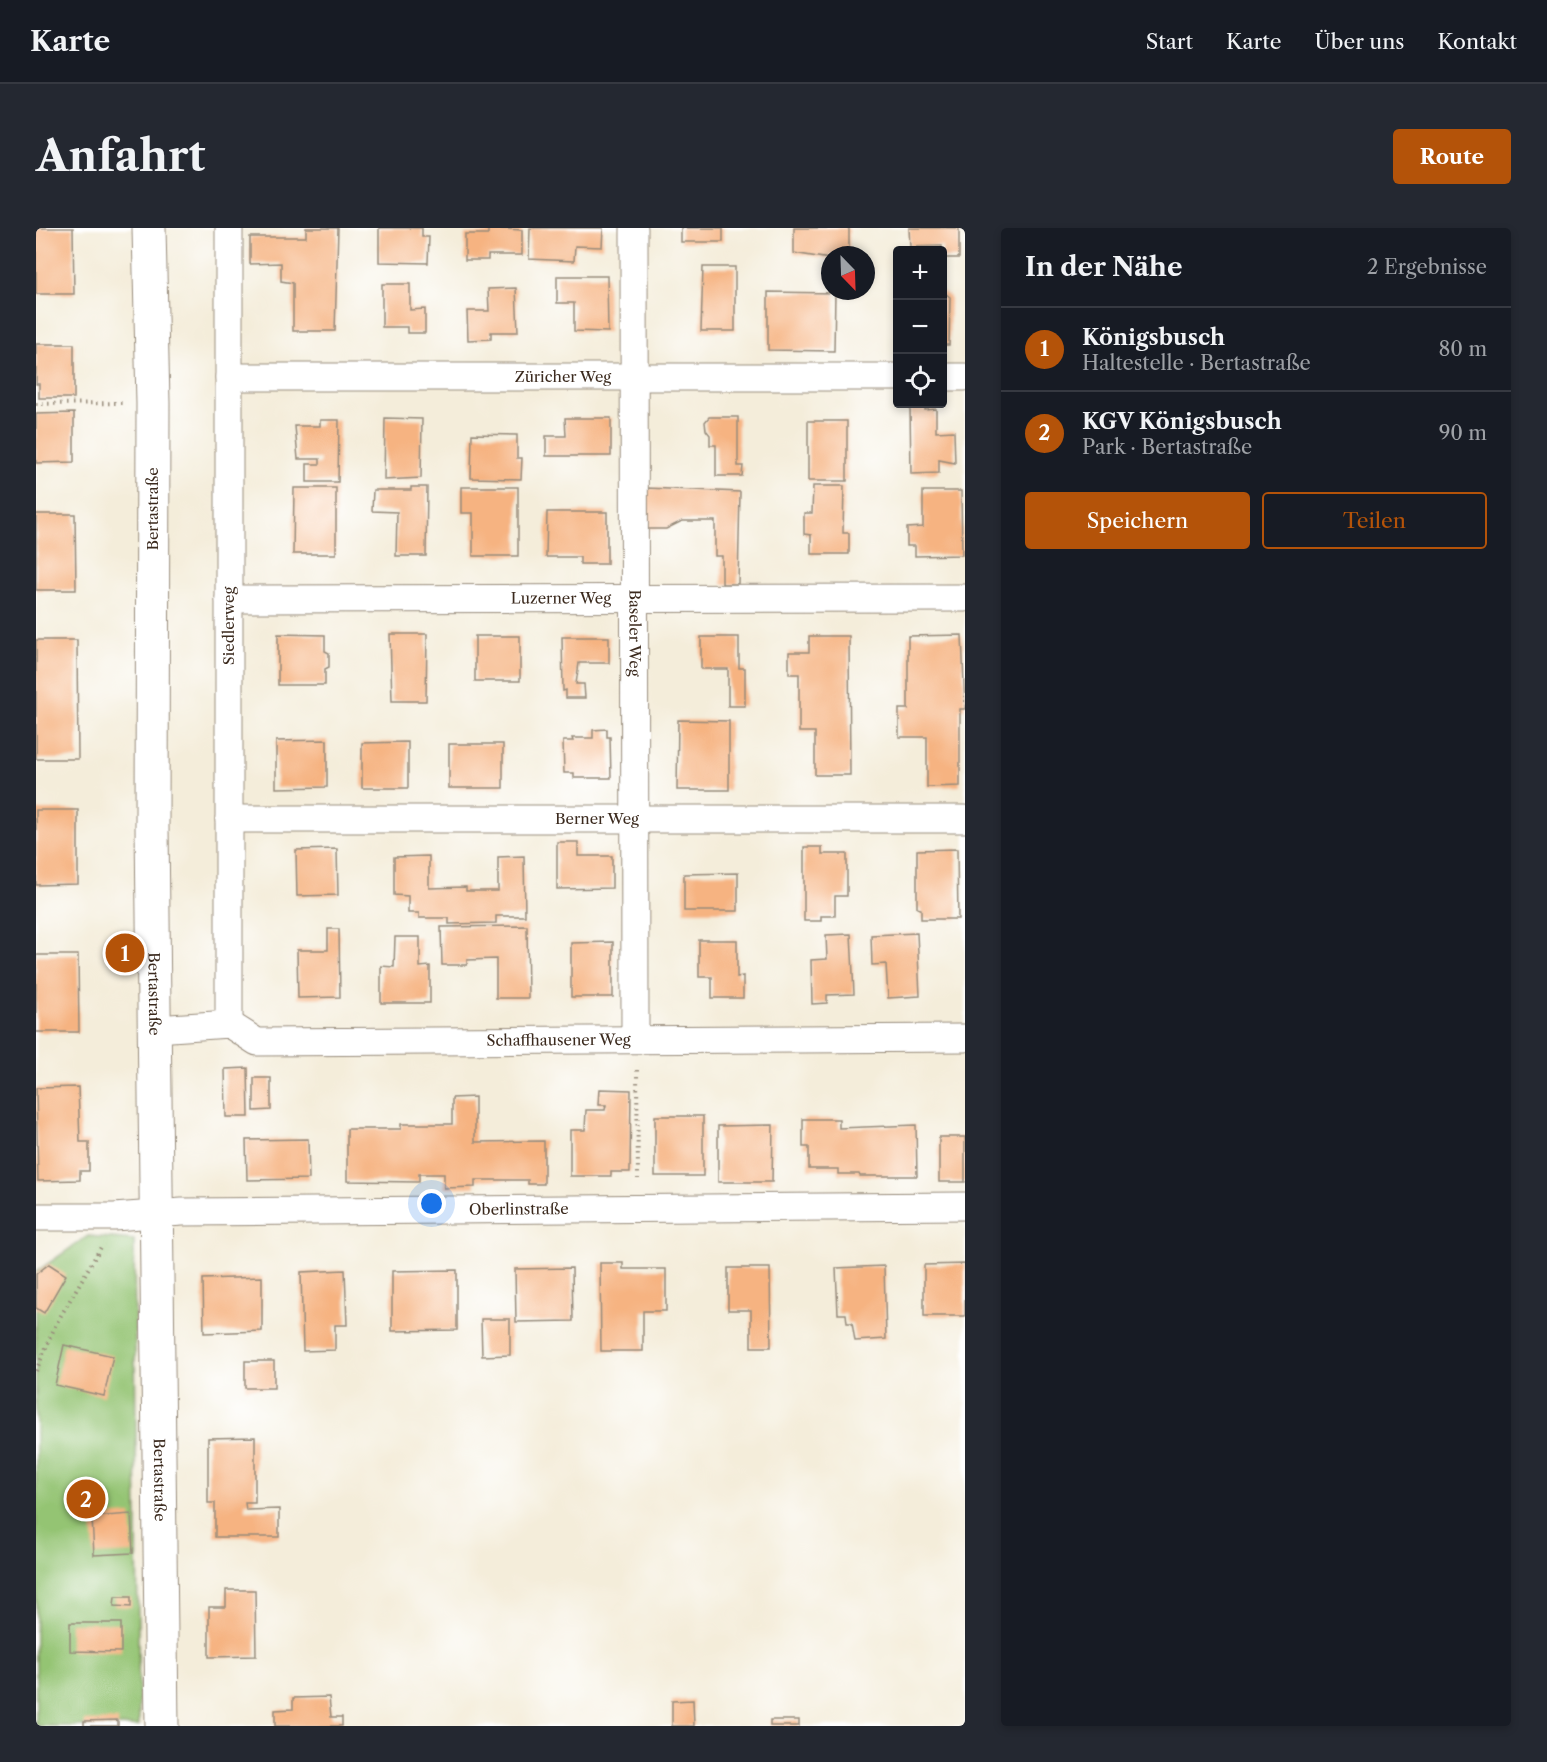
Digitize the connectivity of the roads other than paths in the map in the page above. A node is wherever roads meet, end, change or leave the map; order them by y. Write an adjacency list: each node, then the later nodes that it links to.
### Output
1 (149, 228): 16 (street, Bertastraße)
2 (229, 228): 4 (street, Siedlerweg)
3 (634, 228): 5 (street, Baseler Weg)
4 (229, 377): 5 (street, Züricher Weg); 10 (street, Siedlerweg)
5 (634, 377): 6 (street, Züricher Weg); 11 (street, Baseler Weg)
6 (893, 377)
7 (947, 377): 8 (street)
8 (965, 377)
9 (965, 598): 11 (street, Luzerner Weg)
10 (229, 599): 11 (street, Luzerner Weg); 12 (street, Siedlerweg)
11 (633, 599): 13 (street, Baseler Weg)
12 (229, 819): 13 (street, Berner Weg); 15 (street, Siedlerweg)
13 (633, 819): 14 (street, Berner Weg); 18 (street, Baseler Weg)
14 (965, 819)
15 (229, 1024): 16 (street); 18 (street, Schaffhausener Weg)
16 (156, 1029): 20 (street, Bertastraße)
17 (965, 1038): 18 (street, Schaffhausener Weg)
18 (635, 1039)
19 (965, 1206): 20 (street, Oberlinstraße)
20 (157, 1213): 21 (street, Oberlinstraße); 22 (street, Bertastraße)
21 (36, 1217)
22 (162, 1726)

